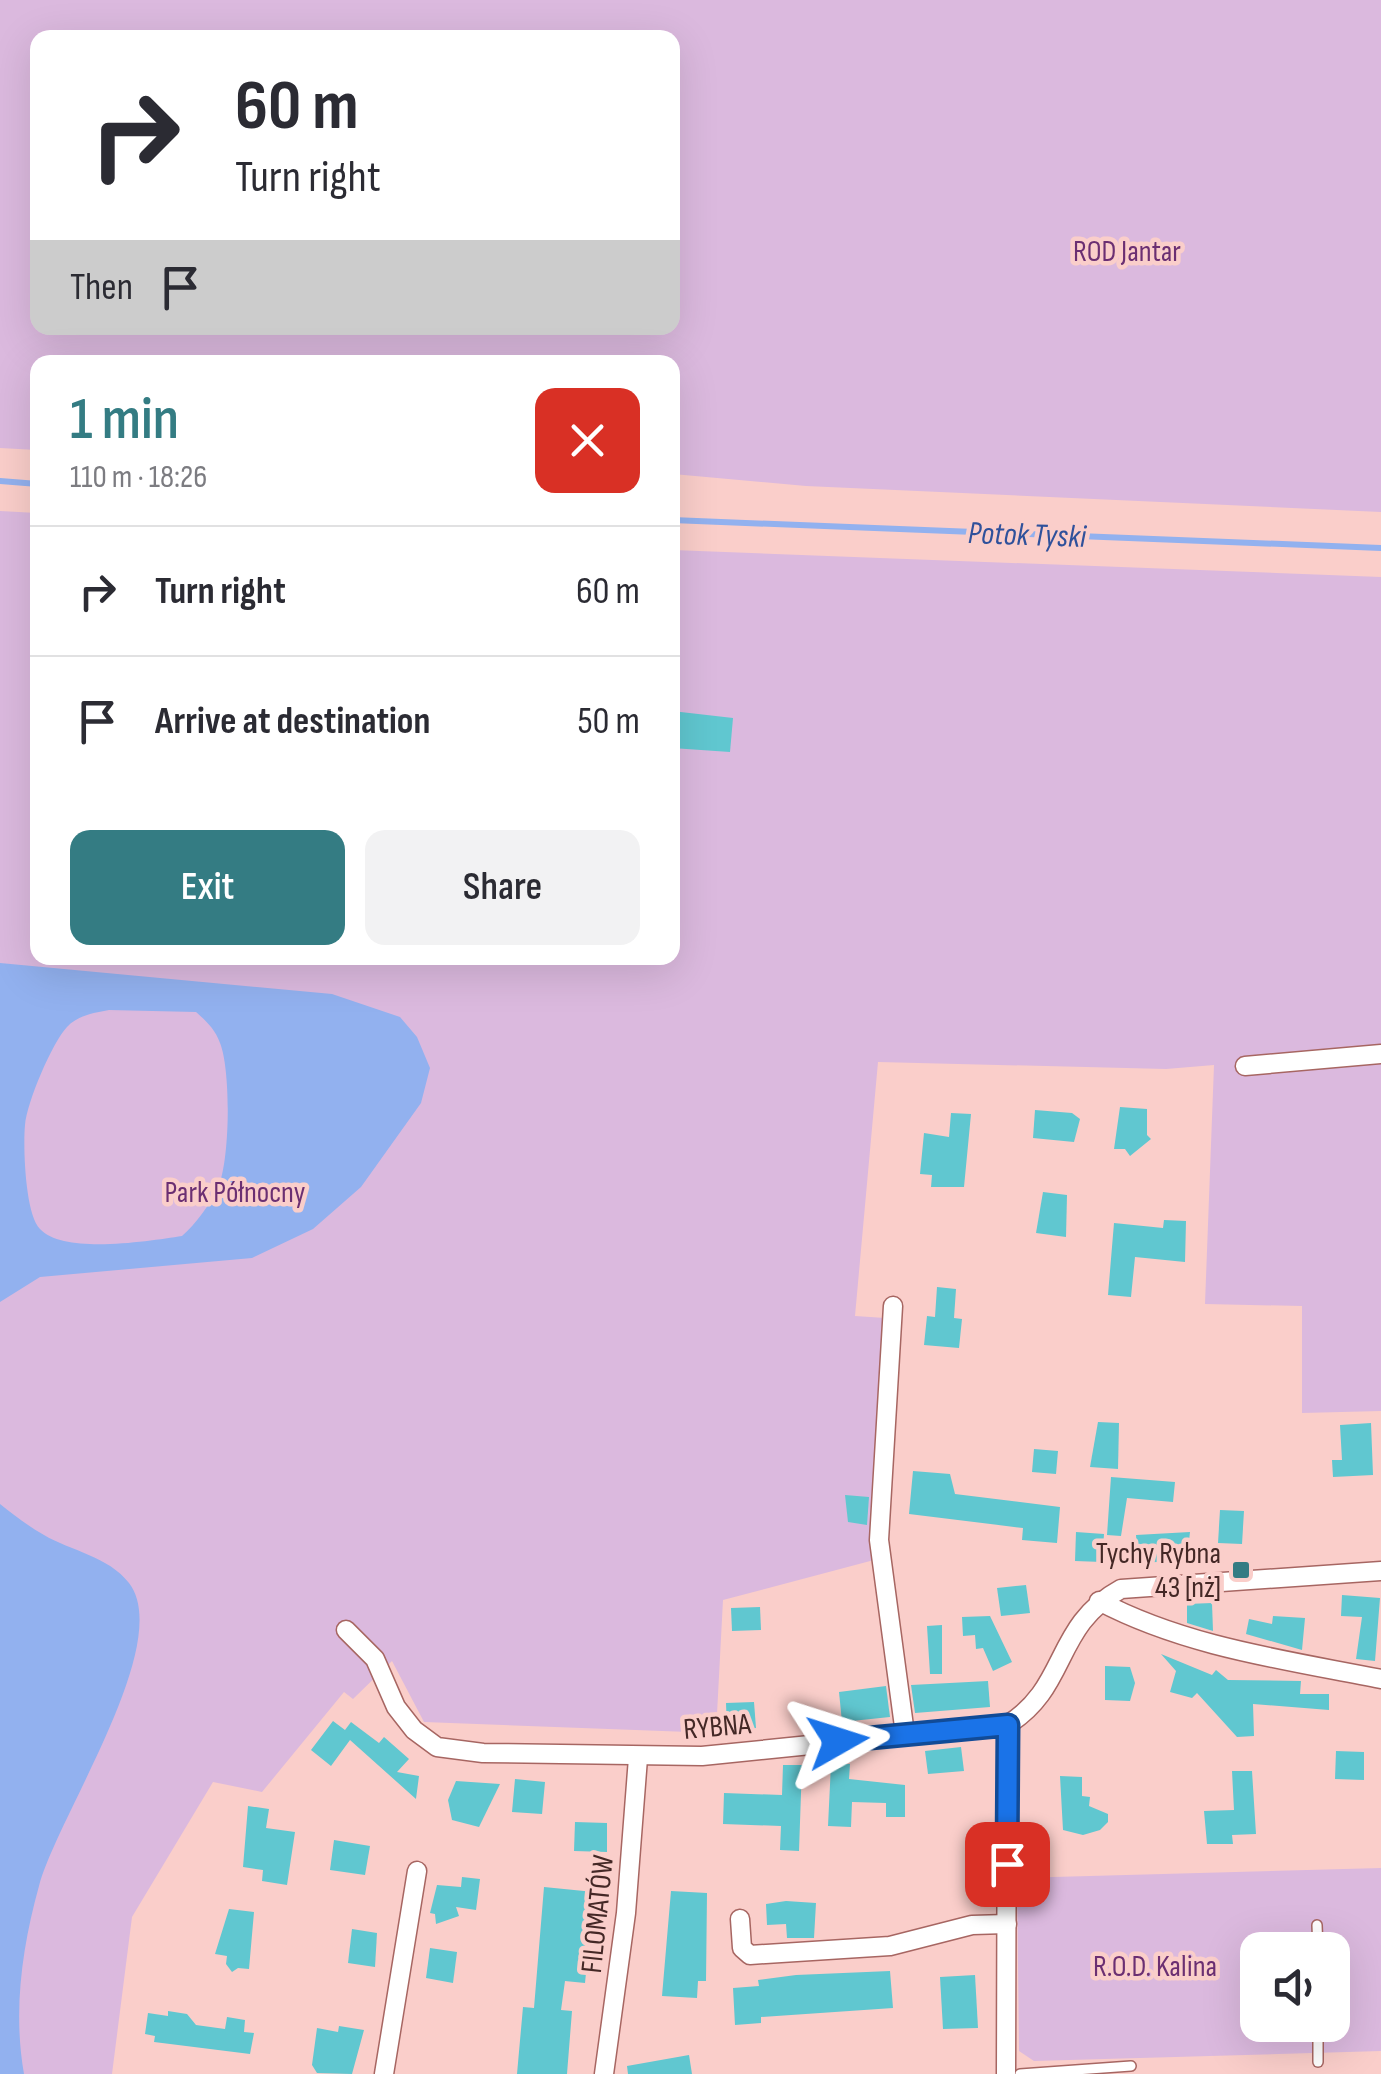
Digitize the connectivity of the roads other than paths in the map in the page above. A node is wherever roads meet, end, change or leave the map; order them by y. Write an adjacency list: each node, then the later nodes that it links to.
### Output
1 (1381, 1054): 2 (street)
2 (1246, 1066)
3 (893, 1306): 9 (street)
4 (1381, 1571): 5 (street)
5 (1099, 1601): 7 (street); 8 (street)
6 (346, 1630): 10 (street, RYBNA)
7 (1381, 1679)
8 (1008, 1725): 9 (street, RYBNA); 13 (street)
9 (905, 1734): 10 (street, RYBNA)
10 (638, 1758): 20 (street, FILOMATÓW)
11 (417, 1871): 19 (street)
12 (740, 1919): 13 (street)
13 (1007, 1924): 21 (street)
14 (1318, 1925): 15 (lane)
15 (1318, 1932)
16 (1318, 2042): 17 (lane)
17 (1318, 2062)
18 (1131, 2066): 22 (lane)
19 (384, 2074)
20 (604, 2074)
21 (1006, 2074)
22 (1020, 2074)

